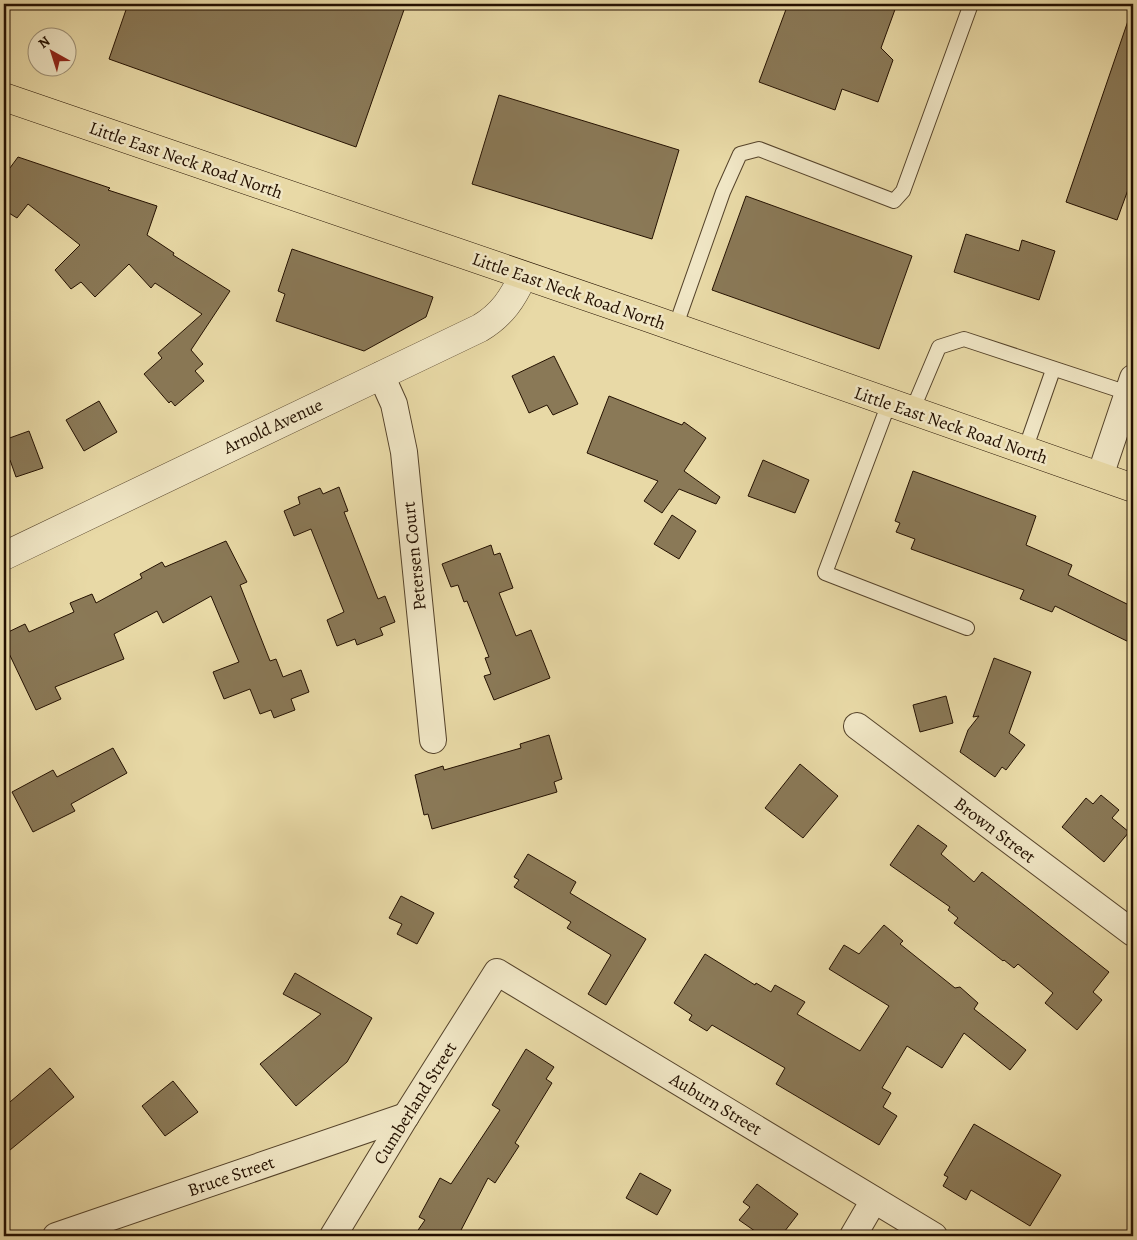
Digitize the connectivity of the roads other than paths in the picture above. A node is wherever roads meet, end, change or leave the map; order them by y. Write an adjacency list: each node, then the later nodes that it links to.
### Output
1 (971, 4): 4 (lane)
2 (4, 97): 3 (main road, Little East Neck Road North)
3 (523, 276): 4 (main road, Little East Neck Road North); 6 (street, Arnold Avenue)
4 (675, 328): 8 (main road, Little East Neck Road North)
5 (1053, 370): 7 (lane); 8 (lane); 9 (lane)
6 (381, 375): 12 (street, Arnold Avenue); 15 (street, Petersen Court)
7 (1131, 385): 10 (street)
8 (901, 407): 9 (main road, Little East Neck Road North); 13 (lane)
9 (1025, 450): 10 (main road, Little East Neck Road North)
10 (1100, 476): 11 (main road, Little East Neck Road North)
11 (1133, 488)
12 (4, 556)
13 (967, 628)
14 (857, 726): 16 (street, Brown Street)
15 (434, 740)
16 (1133, 933)
17 (497, 972): 18 (street, Cumberland Street); 19 (street, Auburn Street)
18 (406, 1116): 20 (street, Bruce Street); 21 (street, Cumberland Street)
19 (874, 1200): 22 (street); 23 (street, Auburn Street)
20 (56, 1236)
21 (333, 1236)
22 (853, 1236)
23 (934, 1236)

